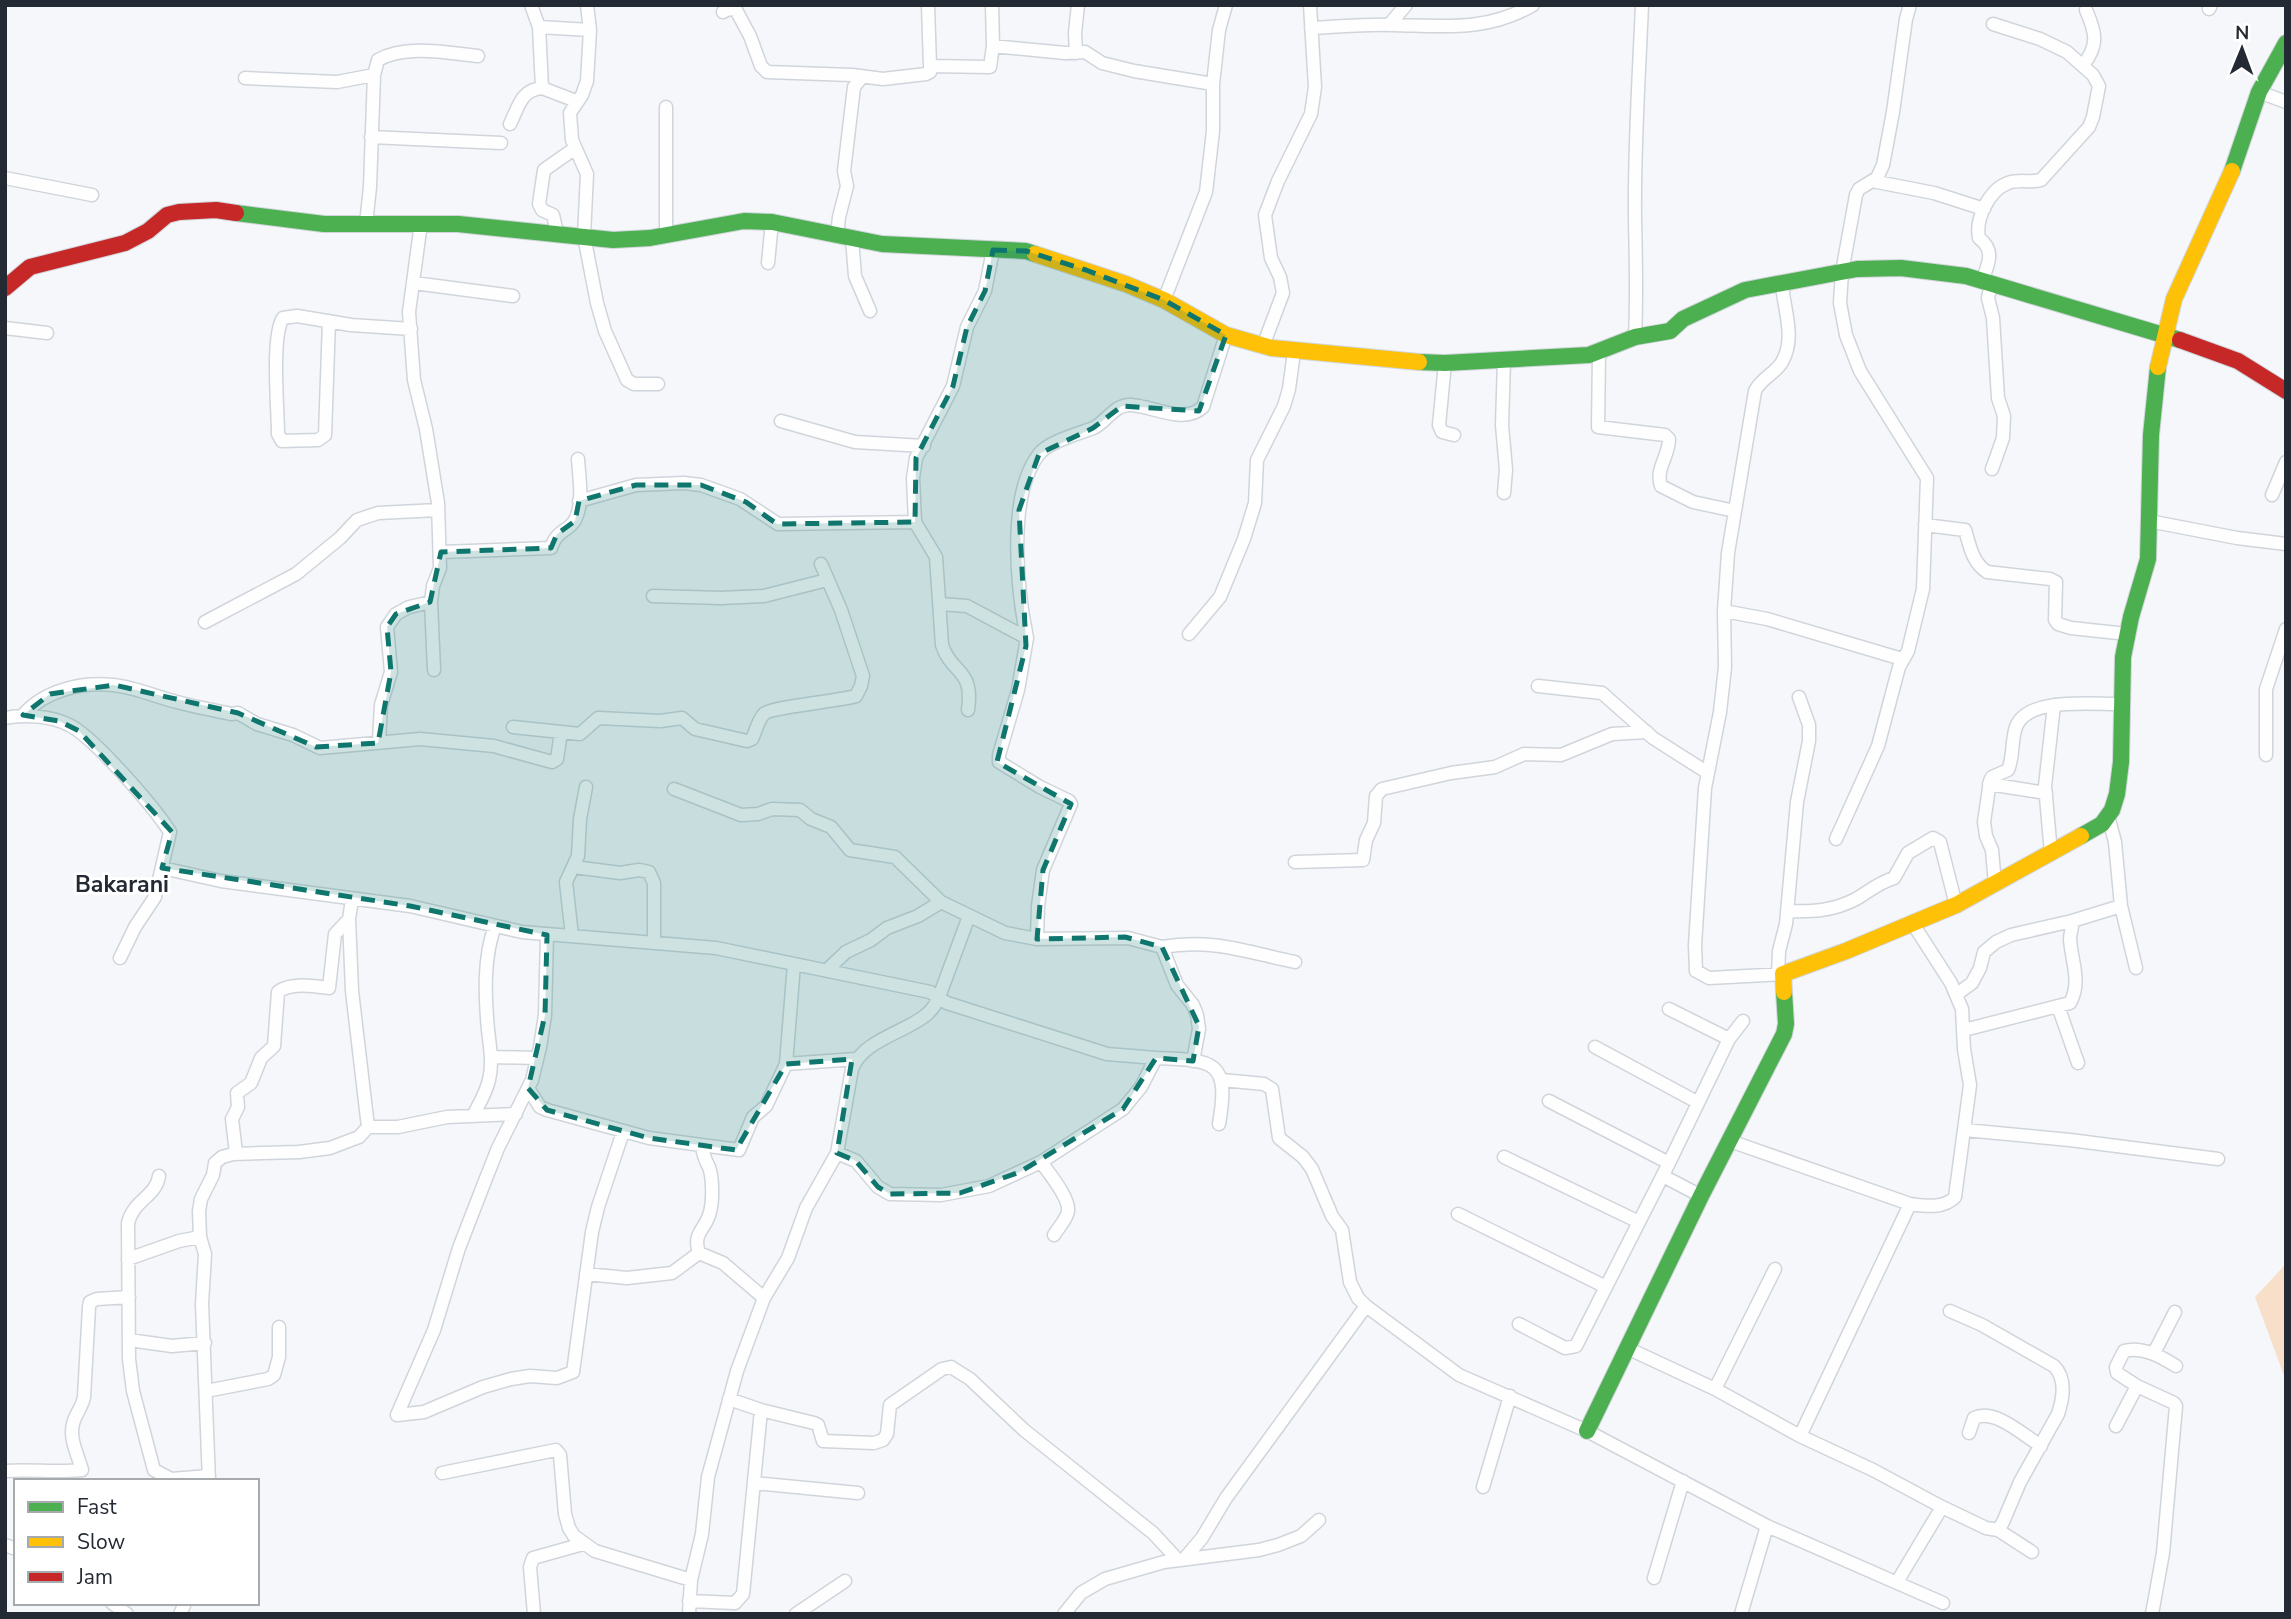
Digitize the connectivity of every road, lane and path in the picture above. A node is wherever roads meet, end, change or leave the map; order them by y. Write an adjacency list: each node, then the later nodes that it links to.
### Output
1 (531, 5): 16 (street)
2 (587, 5): 18 (street)
3 (928, 5): 24 (street)
4 (992, 5): 20 (street)
5 (1078, 5): 21 (street)
6 (1226, 5): 28 (street)
7 (1310, 5): 17 (street)
8 (1406, 5): 15 (street)
9 (1533, 5): 15 (street)
10 (1642, 5): 65 (street)
11 (1910, 5): 39 (street)
12 (2086, 10): 23 (street)
13 (723, 12): 26 (street)
14 (1993, 24): 23 (street)
15 (1389, 25): 17 (street)
16 (539, 27): 18 (street); 29 (street)
17 (1311, 29): 66 (street)
18 (590, 30): 31 (street)
19 (2286, 43): 30 (street)
20 (993, 46): 21 (street); 24 (street)
21 (1076, 53): 28 (street)
22 (478, 56): 25 (street)
23 (2083, 65): 41 (street)
24 (930, 66): 26 (street)
25 (374, 75): 27 (street); 35 (street)
26 (862, 77): 48 (street)
27 (246, 78)
28 (1213, 84): 57 (street)
29 (542, 88): 31 (street); 34 (street)
30 (2259, 92): 32 (street); 64 (street)
31 (576, 101): 37 (street)
32 (2286, 102)
33 (666, 107): 46 (street)
34 (510, 124)
35 (371, 137): 36 (street); 44 (street)
36 (501, 143)
37 (574, 149): 45 (street); 47 (street)
38 (5, 178): 40 (street)
39 (1872, 181): 41 (street); 51 (street)
40 (92, 195)
41 (1984, 209): 52 (street)
42 (772, 222): 46 (street); 48 (street); 50 (street)
43 (422, 223): 44 (street); 45 (street); 53 (street)
44 (366, 224): 55 (street)
45 (557, 233): 47 (street)
46 (666, 235): 47 (street)
47 (584, 236): 71 (street)
48 (844, 237): 49 (street); 58 (street)
49 (993, 250): 57 (street); 75 (street)
50 (768, 263)
51 (1842, 272): 52 (street); 54 (street); 86 (street)
52 (1986, 282): 64 (street); 78 (street)
53 (414, 283): 56 (street); 61 (street)
54 (1782, 285): 65 (street); 83 (street)
55 (5, 288)
56 (513, 296)
57 (1164, 300): 63 (street)
58 (870, 311)
59 (329, 321): 59 (street); 61 (street)
60 (5, 328): 62 (street)
61 (411, 329): 82 (street)
62 (47, 333)
63 (1226, 335): 66 (street); 99 (street)
64 (2164, 335): 72 (street); 84 (street)
65 (1635, 337): 68 (street)
66 (1263, 346): 67 (street)
67 (1294, 352): 70 (street); 97 (street)
68 (1599, 353): 69 (street); 83 (street)
69 (1504, 361): 70 (street); 79 (street)
70 (1445, 363): 74 (street)
71 (658, 384)
72 (2286, 391)
73 (781, 421): 75 (street)
74 (1454, 435)
75 (924, 446): 85 (street)
76 (578, 459): 81 (street)
77 (2286, 462): 80 (street)
78 (1992, 469)
79 (1504, 493)
80 (2272, 495)
81 (579, 501): 85 (street); 88 (street)
82 (439, 510): 88 (street); 95 (street)
83 (1735, 511): 94 (street)
84 (2149, 521): 87 (street); 98 (street)
85 (915, 522): 93 (street)
86 (1925, 525): 98 (street); 100 (street)
87 (2286, 544)
88 (441, 552): 92 (street)
89 (821, 564): 90 (street)
90 (827, 580): 91 (street); 110 (street)
91 (653, 596)
92 (431, 602): 101 (street); 112 (street)
93 (940, 604): 99 (street); 106 (street)
94 (1724, 611): 100 (street); 114 (street)
95 (205, 622)
96 (2286, 629): 113 (street)
97 (1189, 634)
98 (2127, 634): 105 (street)
99 (1027, 638): 138 (street)
100 (1902, 659): 120 (street)
101 (434, 670)
102 (1538, 686): 111 (street)
103 (1799, 697): 130 (street)
104 (2054, 705): 105 (street); 115 (street); 118 (street)
105 (2122, 705): 119 (street)
106 (968, 710)
107 (23, 715): 108 (street); 112 (street); 124 (street)
108 (5, 718)
109 (513, 727): 110 (street)
110 (561, 732): 112 (street)
111 (1647, 732): 114 (street); 122 (street)
112 (379, 743)
113 (2266, 755)
114 (1707, 773): 146 (street)
115 (1989, 784): 118 (street); 125 (street)
116 (586, 787): 123 (street)
117 (674, 789): 127 (street)
118 (2046, 793): 121 (street)
119 (2108, 816): 121 (street); 129 (street)
120 (1836, 839)
121 (2051, 853): 125 (street)
122 (1295, 862)
123 (574, 867): 137 (street); 139 (street)
124 (162, 868): 126 (street); 141 (street)
125 (1995, 884): 128 (street)
126 (352, 900): 132 (street); 135 (street)
127 (941, 902): 131 (street); 145 (street)
128 (1956, 905): 130 (street); 134 (street)
129 (2121, 906): 133 (street); 144 (street)
130 (1787, 911): 146 (street)
131 (969, 916): 138 (street); 148 (street)
132 (349, 919): 169 (street); 174 (street)
133 (2072, 921): 147 (street); 149 (street)
134 (1913, 924): 146 (street); 147 (street)
135 (495, 926): 136 (street); 155 (street)
136 (547, 935): 137 (street); 156 (street)
137 (572, 936): 139 (street)
138 (1037, 939): 140 (street)
139 (654, 942): 143 (street)
140 (1161, 947): 142 (street); 159 (street)
141 (120, 958)
142 (1295, 962)
143 (794, 964): 145 (street); 161 (street)
144 (2136, 968)
145 (827, 970): 148 (street)
146 (1780, 974): 172 (street)
147 (1957, 994): 152 (street)
148 (939, 997): 157 (street); 158 (street)
149 (2058, 1006): 152 (street); 160 (street)
150 (1669, 1009): 153 (street)
151 (1743, 1021): 153 (street)
152 (1964, 1030): 170 (street)
153 (1729, 1039): 165 (street)
154 (1595, 1047): 165 (street)
155 (491, 1057): 156 (street); 167 (street)
156 (537, 1058): 163 (street)
157 (1156, 1058): 159 (street); 178 (street)
158 (856, 1059): 161 (street); 175 (street)
159 (1193, 1060): 162 (street)
160 (2078, 1063)
161 (786, 1064): 173 (street)
162 (1222, 1080): 168 (street); 195 (street)
163 (528, 1088): 166 (street); 171 (street)
164 (1549, 1101): 179 (street)
165 (1697, 1102): 179 (street)
166 (516, 1114): 167 (street); 191 (street)
167 (473, 1116): 169 (street)
168 (1219, 1124)
169 (368, 1127): 174 (street)
170 (1965, 1130): 177 (street); 183 (street)
171 (623, 1132): 173 (street); 191 (street)
172 (1730, 1141): 182 (street); 183 (street)
173 (702, 1146): 188 (street)
174 (236, 1153): 187 (street)
175 (836, 1153): 178 (street); 194 (street)
176 (1504, 1157): 185 (street)
177 (2218, 1159)
178 (1041, 1162): 186 (street)
179 (1669, 1163): 181 (street)
180 (159, 1176): 189 (street)
181 (1662, 1176): 182 (street); 185 (street)
182 (1701, 1196): 202 (street)
183 (1910, 1204): 214 (street)
184 (1458, 1214): 192 (street)
185 (1639, 1222): 192 (street)
186 (1054, 1236)
187 (200, 1237): 189 (street); 201 (street)
188 (699, 1253): 191 (street); 194 (street)
189 (128, 1258): 193 (street)
190 (1775, 1269): 206 (street)
191 (586, 1274)
192 (1606, 1287): 198 (street)
193 (129, 1297): 200 (street); 216 (street)
194 (764, 1298): 209 (street)
195 (1366, 1306): 208 (street); 229 (street)
196 (1950, 1311): 215 (street)
197 (2175, 1312): 203 (street)
198 (1519, 1324)
199 (279, 1327): 207 (street)
200 (129, 1340): 201 (street); 218 (street)
201 (205, 1343): 207 (street)
202 (1627, 1348): 206 (street); 212 (street)
203 (2154, 1353): 204 (street); 205 (street)
204 (2176, 1366)
205 (2137, 1386): 211 (street); 241 (street)
206 (1715, 1389): 214 (street)
207 (206, 1391): 218 (street)
208 (1510, 1396): 212 (street); 221 (street)
209 (729, 1399): 210 (street); 231 (street)
210 (761, 1410): 220 (street); 229 (street)
211 (2116, 1426)
212 (1587, 1431): 219 (street)
213 (1969, 1433): 215 (street)
214 (1800, 1436): 223 (street)
215 (2041, 1446): 226 (street)
216 (5, 1471)
217 (442, 1473): 227 (street)
218 (209, 1479)
219 (1683, 1481): 225 (street); 230 (street)
220 (755, 1483): 222 (street); 236 (street)
221 (1483, 1487)
222 (858, 1493)
223 (1941, 1507): 226 (street); 233 (street)
224 (1319, 1520): 229 (street)
225 (1768, 1526): 233 (street); 240 (street)
226 (1998, 1530): 228 (street)
227 (583, 1544): 231 (street); 237 (street)
228 (2032, 1552)
229 (1181, 1559): 239 (street)
230 (1654, 1578)
231 (691, 1580): 235 (street)
232 (845, 1581): 238 (street)
233 (1897, 1583): 234 (street)
234 (1943, 1603)
235 (689, 1607): 236 (street)
236 (737, 1608)
237 (534, 1614)
238 (796, 1614)
239 (1064, 1614)
240 (1741, 1614)
241 (2152, 1614)

